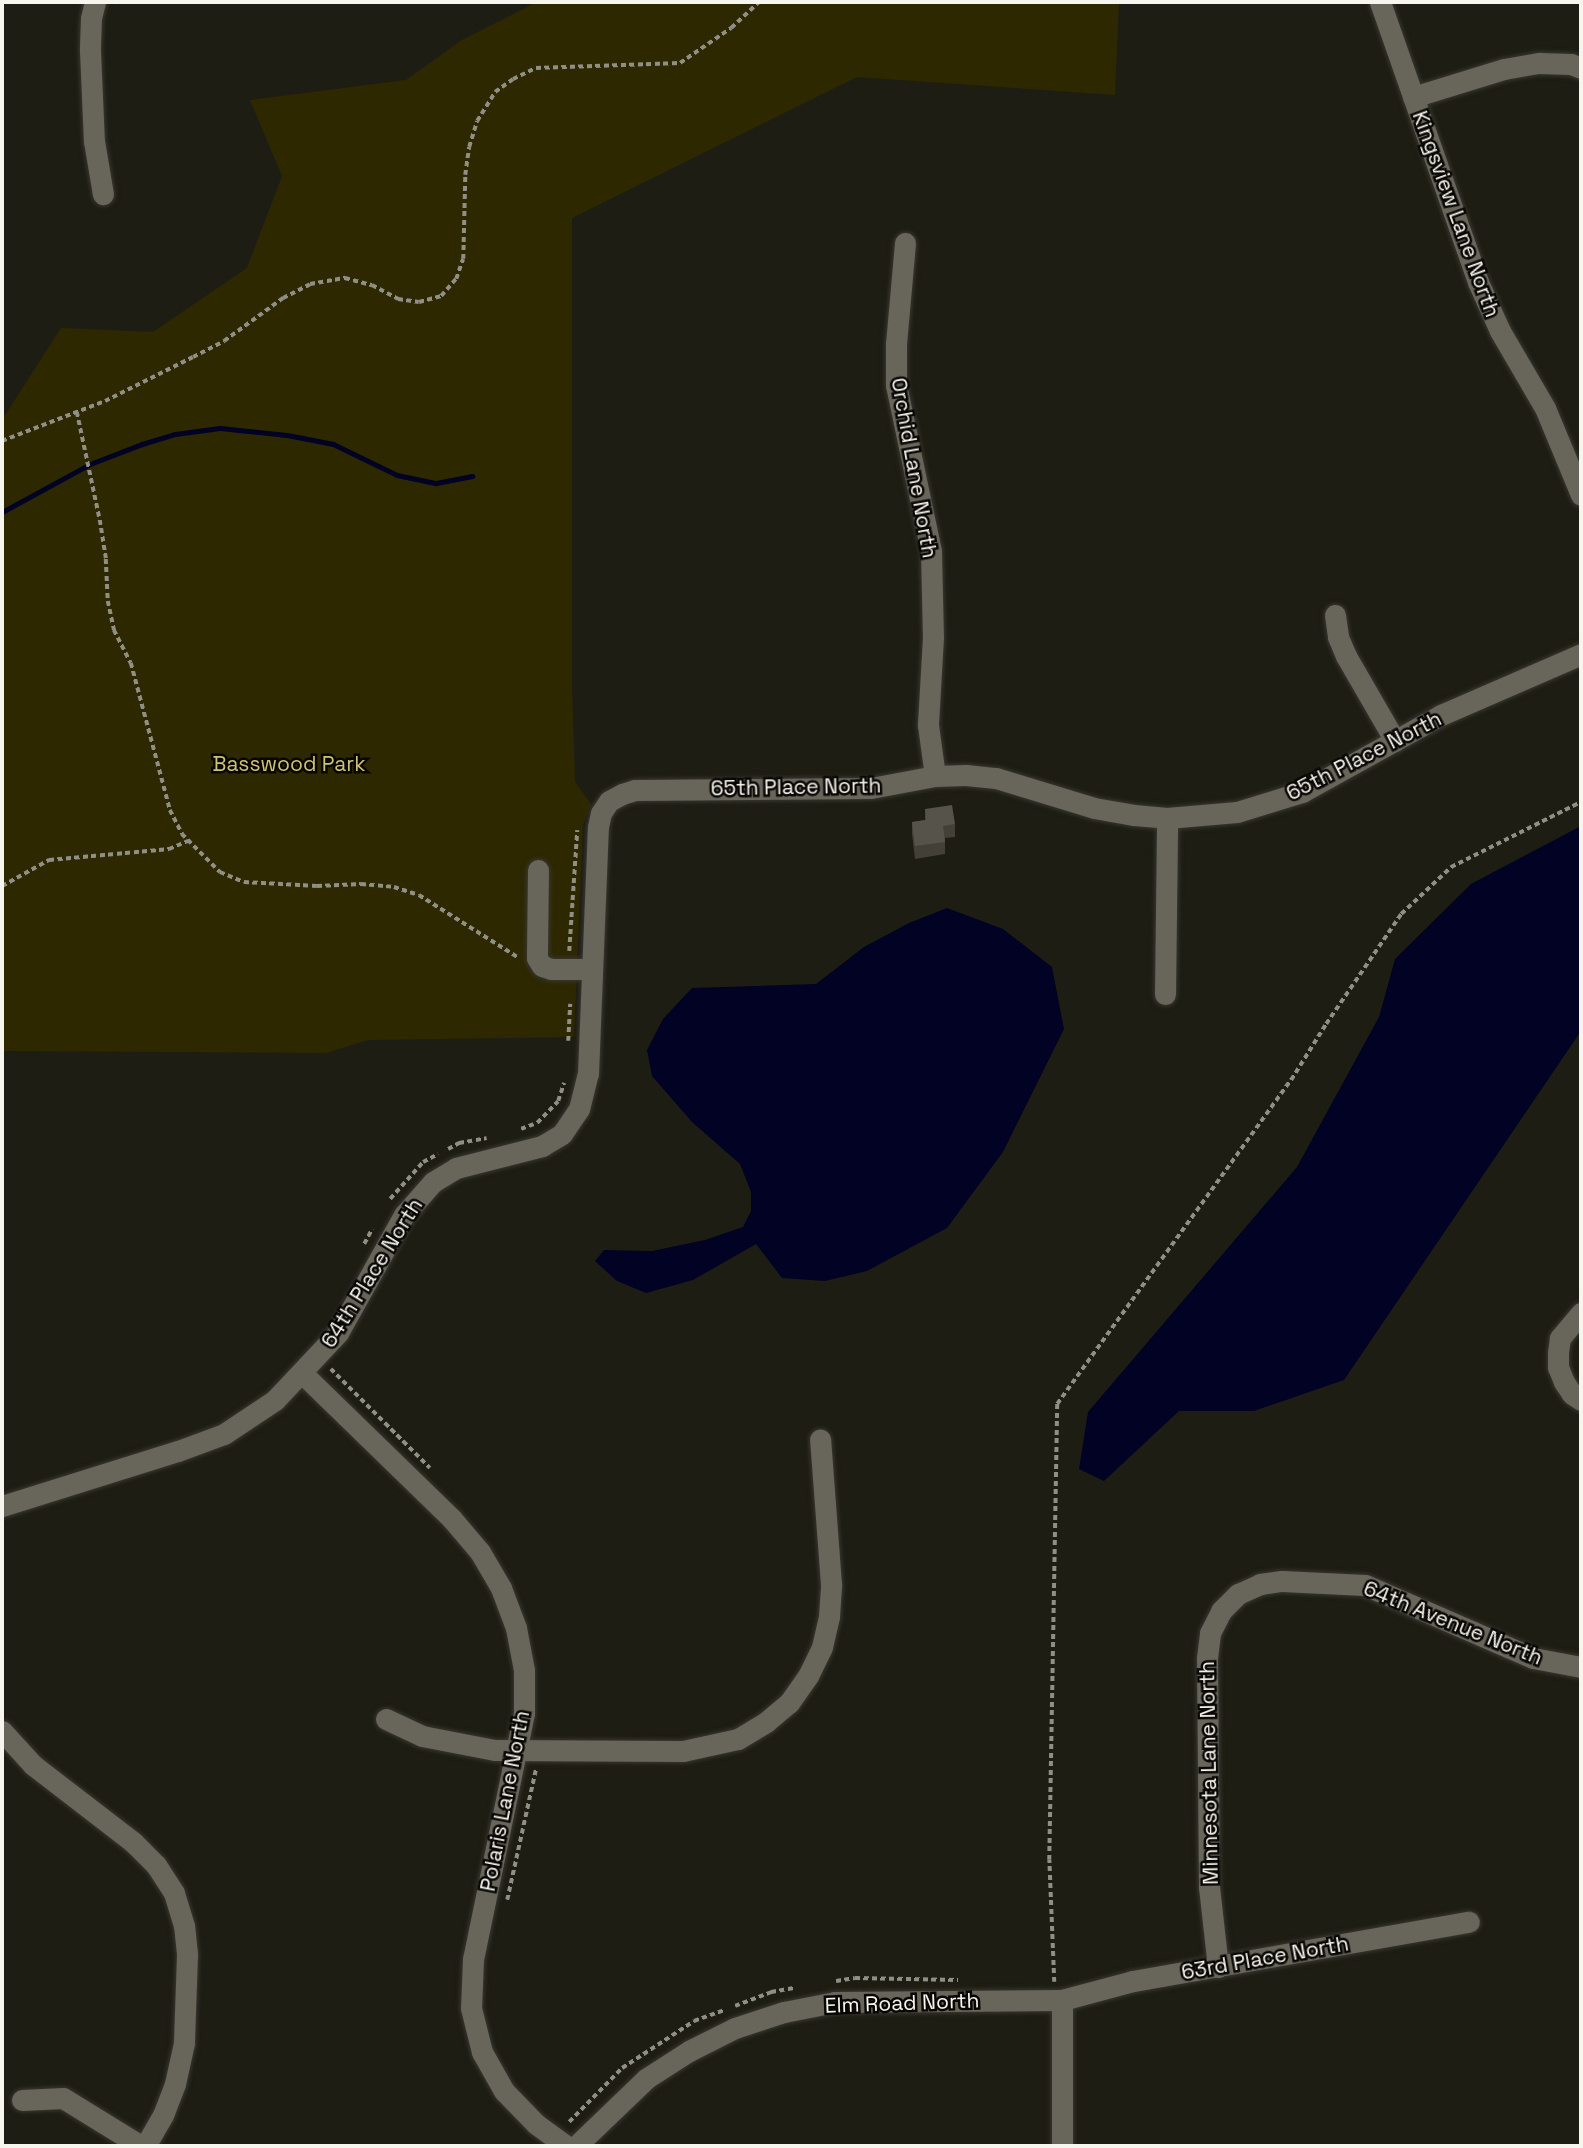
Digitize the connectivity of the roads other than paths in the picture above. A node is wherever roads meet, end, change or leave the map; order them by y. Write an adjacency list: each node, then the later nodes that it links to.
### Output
1 (95, 2): 5 (street)
2 (1380, 2): 4 (street, Kingsview Lane North)
3 (1581, 68): 4 (street)
4 (1413, 97): 7 (street, Kingsview Lane North)
5 (103, 194)
6 (905, 243): 11 (street, Orchid Lane North)
7 (1581, 495)
8 (1335, 615): 10 (street)
9 (1581, 654): 10 (street, 65th Place North)
10 (1395, 741): 12 (street, 65th Place North)
11 (935, 776): 12 (street, 65th Place North); 14 (street, 65th Place North)
12 (1167, 818): 15 (street)
13 (538, 870): 14 (street)
14 (591, 969): 16 (street, 65th Place North)
15 (1165, 994)
16 (480, 1161): 18 (street, 64th Place North)
17 (1581, 1313): 19 (street)
18 (303, 1374): 21 (street, 64th Place North); 26 (street, Polaris Lane North)
19 (1581, 1400)
20 (820, 1439): 26 (street)
21 (2, 1506)
22 (1282, 1581): 23 (street, 64th Avenue North); 28 (street, Minnesota Lane North)
23 (1581, 1667)
24 (386, 1719): 26 (street)
25 (2, 1731): 32 (street)
26 (529, 1750): 31 (street, Polaris Lane North)
27 (1469, 1922): 28 (street, 63rd Place North)
28 (1218, 1967): 29 (street, 63rd Place North)
29 (1062, 2000): 33 (street, Elm Road North); 34 (street)
30 (22, 2099): 32 (street)
31 (561, 2142)
32 (143, 2146)
33 (576, 2146)
34 (1062, 2146)

